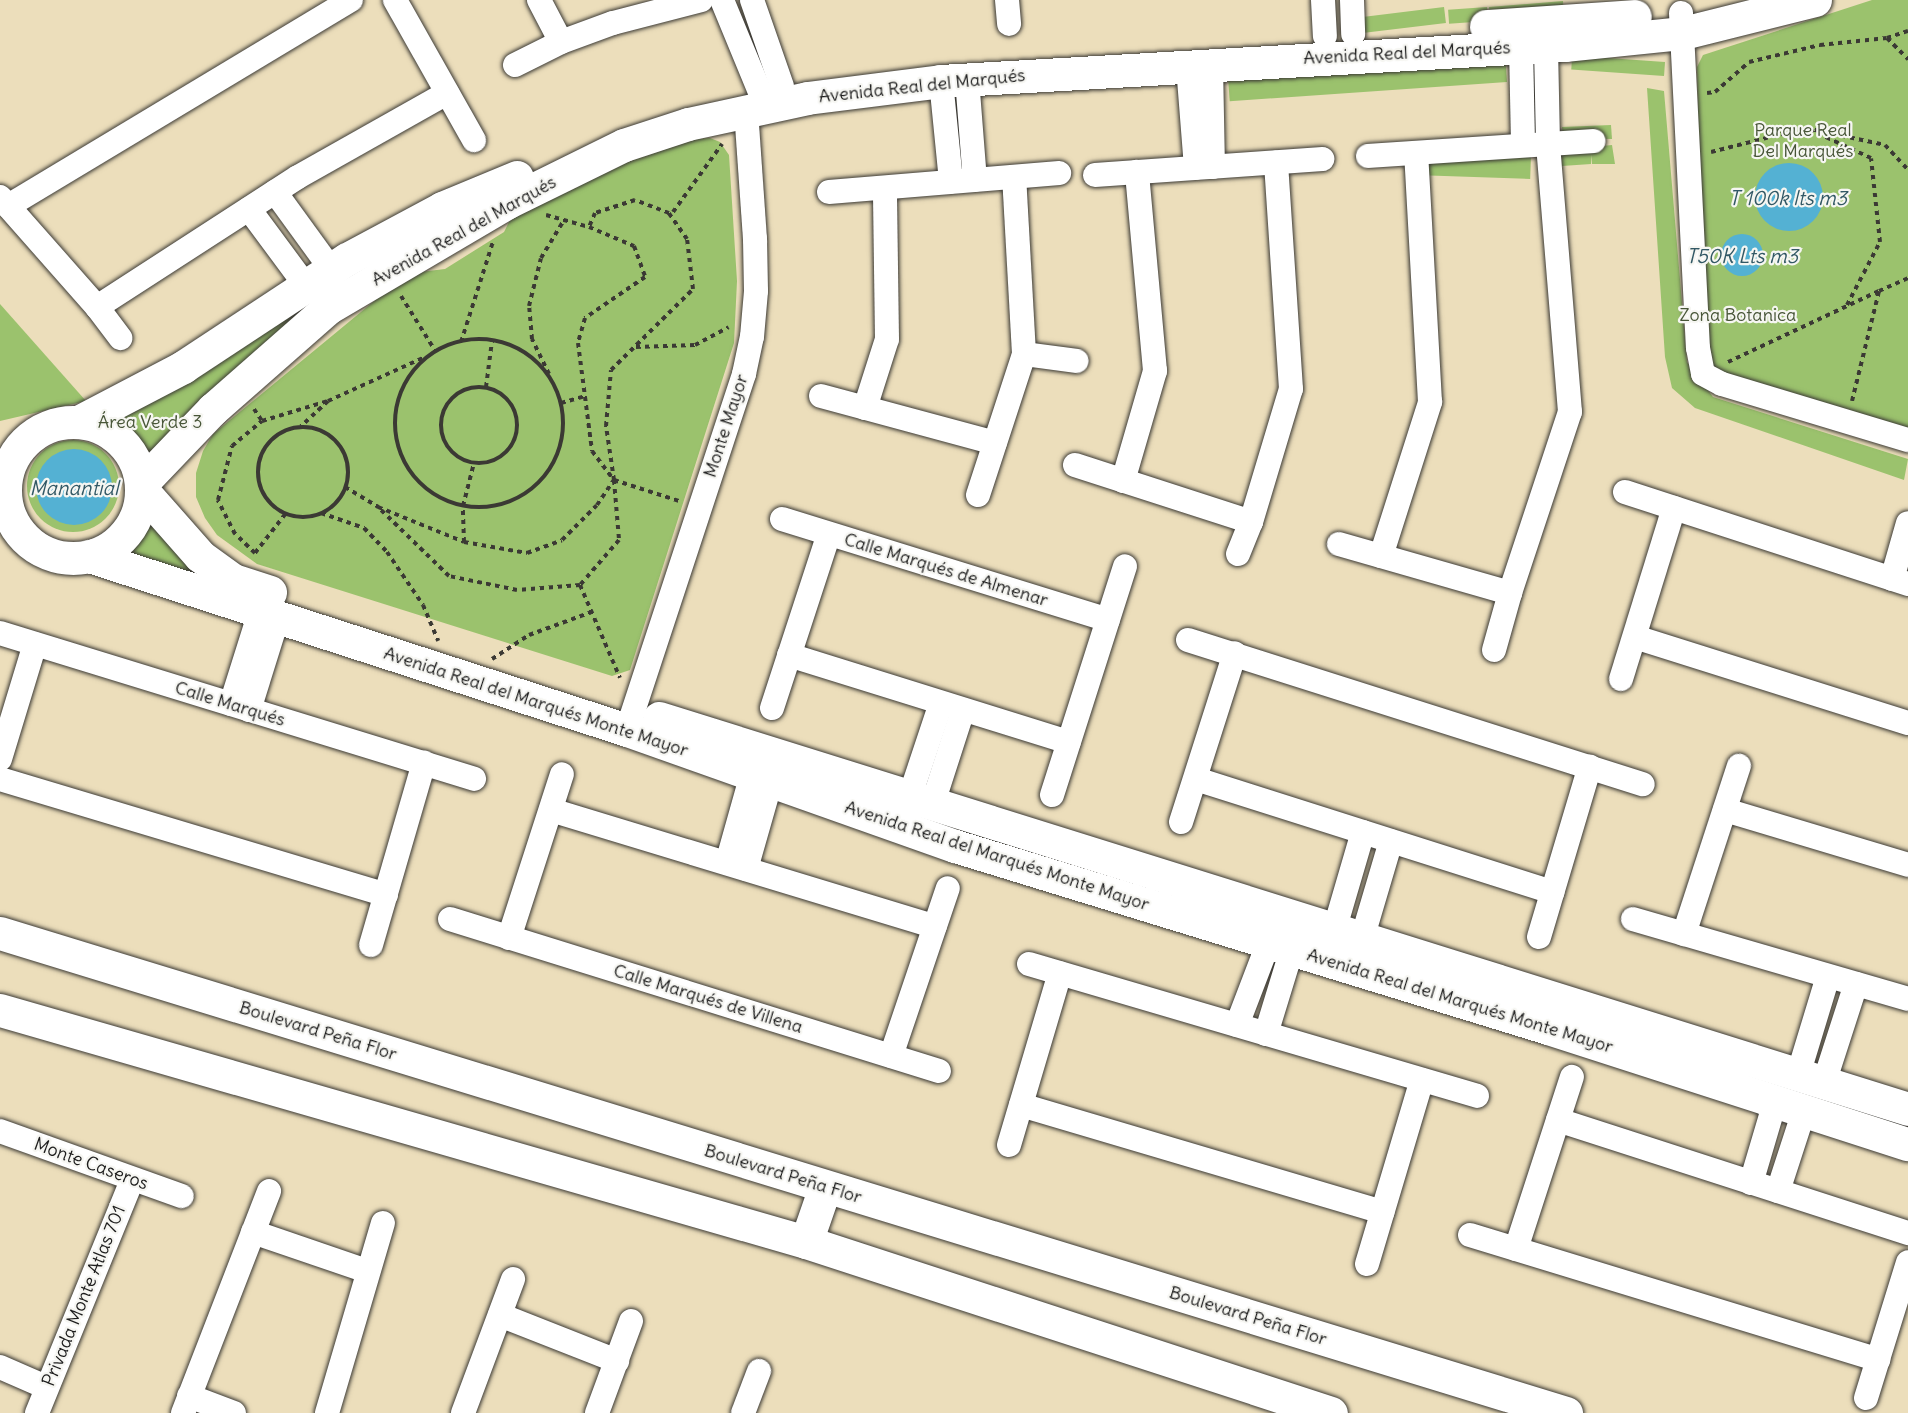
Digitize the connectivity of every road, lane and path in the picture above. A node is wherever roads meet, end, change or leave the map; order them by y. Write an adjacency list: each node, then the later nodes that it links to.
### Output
1 (351, 0): 47 (street)
2 (395, 0): 24 (street)
3 (539, 0): 17 (street)
4 (701, 0): 17 (street)
5 (722, 0): 25 (street)
6 (752, 0): 25 (street)
7 (1007, 0): 13 (street)
8 (1323, 0): 15 (street)
9 (1352, 0): 15 (street)
10 (1737, 0): 12 (street, Avenida Real del Marqués)
11 (1815, 0): 12 (street, Avenida Real del Marqués)
12 (1682, 23): 15 (street, Avenida Real del Marqués); 18 (street, Avenida Real del Marqués); 33 (street)
13 (1010, 24)
14 (1908, 31): 16 (path)
15 (1339, 35): 25 (street, Avenida Real del Marqués)
16 (1887, 38): 19 (path); 23 (path)
17 (561, 42): 20 (street)
18 (1534, 46): 21 (street, Avenida Real del Marqués); 29 (street); 30 (street)
19 (1908, 59)
20 (515, 65)
21 (1199, 65): 22 (street, Avenida Real del Marqués); 36 (street)
22 (954, 80): 25 (street, Avenida Real del Marqués); 42 (street); 43 (street)
23 (1715, 92)
24 (447, 93): 27 (street); 45 (street)
25 (763, 96): 48 (street, Avenida Real del Marqués); 50 (path); 53 (street, Avenida Real del Marqués); 57 (street, Monte Mayor)
26 (1806, 128): 33 (path); 37 (path); 56 (path)
27 (474, 140)
28 (1594, 141): 29 (street)
29 (1548, 143): 30 (street); 111 (street)
30 (1524, 144): 31 (street)
31 (1416, 153): 32 (street); 106 (street)
32 (1368, 156)
33 (1689, 157): 67 (street)
34 (1322, 159): 35 (street)
35 (1276, 162): 36 (street); 97 (street)
36 (1204, 167): 38 (street)
37 (1908, 170)
38 (1137, 172): 40 (street); 85 (street)
39 (1059, 173): 41 (street)
40 (1095, 175)
41 (1014, 177): 42 (street); 64 (street)
42 (975, 180): 43 (street)
43 (951, 182): 44 (street)
44 (885, 188): 46 (street); 75 (street)
45 (275, 192): 49 (street); 53 (street)
46 (829, 192)
47 (4, 201): 58 (street)
48 (506, 203): 52 (street, Avenida Real del Marqués); 61 (path)
49 (249, 209): 53 (street); 58 (street)
50 (673, 212)
51 (564, 220): 68 (path)
52 (387, 274): 63 (path); 86 (street, Avenida Real del Marqués)
53 (319, 278): 76 (street, Avenida Real del Marqués)
54 (1908, 278): 55 (path)
55 (1879, 291): 56 (path); 73 (path)
56 (1847, 305): 67 (path)
57 (755, 306): 62 (path); 92 (street, Monte Mayor)
58 (97, 307): 59 (street)
59 (120, 338)
60 (492, 341): 61 (path); 68 (path); 69 (path)
61 (460, 342): 63 (path)
62 (636, 347): 70 (path); 84 (path)
63 (436, 352): 65 (path)
64 (1024, 354): 66 (street); 81 (street)
65 (428, 356): 72 (path); 90 (path)
66 (1077, 361)
67 (1703, 374): 80 (street)
68 (550, 378): 74 (path)
69 (486, 387): 82 (path); 82 (path)
70 (585, 396): 74 (path); 84 (path)
71 (821, 396): 75 (street)
72 (328, 401): 77 (path); 103 (path)
73 (1852, 401)
74 (561, 403): 90 (path)
75 (865, 408): 81 (street)
76 (78, 422): 78 (street); 86 (street)
77 (301, 427): 87 (path); 94 (path)
78 (37, 432): 79 (street); 100 (street)
79 (0, 440)
80 (1908, 440)
81 (995, 443): 89 (street)
82 (474, 463): 90 (path)
83 (1076, 465): 85 (street)
84 (614, 480): 92 (path); 101 (path); 110 (path)
85 (1124, 481): 97 (street)
86 (141, 486): 105 (street); 108 (street, Avenida Real del Marqués Monte Mayor)
87 (345, 487): 91 (path); 95 (path)
88 (1625, 492): 93 (street)
89 (978, 495)
90 (464, 506): 101 (path)
91 (378, 507): 101 (path); 110 (path)
92 (700, 508): 128 (street, Monte Mayor)
93 (1674, 508): 109 (street); 116 (street)
94 (286, 513): 95 (path); 103 (path)
95 (320, 513): 119 (path)
96 (782, 519): 99 (street)
97 (1251, 522): 104 (street)
98 (1908, 523): 109 (street)
99 (830, 534): 114 (street, Calle Marqués de Almenar); 122 (street, Calle Marqués de Almenar)
100 (14, 540): 105 (street)
101 (464, 542)
102 (1339, 544): 106 (street)
103 (255, 553): 108 (path)
104 (1239, 554)
105 (89, 556): 113 (street, Avenida Real del Marqués Monte Mayor)
106 (1381, 556): 111 (street)
107 (1125, 566): 114 (street)
108 (233, 580): 119 (street, Avenida Real del Marqués Monte Mayor)
109 (1900, 582)
110 (580, 585): 112 (path)
111 (1510, 593): 120 (street)
112 (592, 612): 123 (path); 128 (path)
113 (269, 614): 126 (street); 128 (street, Avenida Real del Marqués Monte Mayor)
114 (1108, 620): 130 (street)
115 (0, 633): 118 (street, Calle Marqués)
116 (1635, 637): 124 (street); 129 (street)
117 (1188, 640): 121 (street)
118 (35, 644): 126 (street, Calle Marqués); 131 (street)
119 (440, 648): 123 (street, Avenida Real del Marqués Monte Mayor)
120 (1494, 650)
121 (1235, 653): 133 (street); 139 (street)
122 (789, 656): 125 (street); 127 (street, Calle Marqués de Almenar)
123 (487, 663): 128 (street, Avenida Real del Marqués Monte Mayor)
124 (1621, 679)
125 (952, 706): 130 (street); 142 (street)
126 (240, 707): 132 (street, Calle Marqués)
127 (772, 708)
128 (630, 720): 137 (street, Avenida Real del Marqués Monte Mayor); 142 (street, Avenida Real del Marqués Monte Mayor)
129 (1908, 723)
130 (1069, 742): 141 (street)
131 (0, 759)
132 (424, 763): 136 (street, Calle Marqués); 152 (street)
133 (1590, 766): 140 (street); 151 (street)
134 (1739, 766): 144 (street)
135 (562, 774): 143 (street)
136 (474, 778)
137 (762, 778): 149 (street); 162 (street, Avenida Real del Marqués Monte Mayor)
138 (0, 779): 152 (street)
139 (1196, 779): 145 (street); 146 (street)
140 (1643, 784)
141 (1052, 795)
142 (921, 802): 158 (street, Avenida Real del Marqués Monte Mayor)
143 (551, 810): 149 (street); 160 (street)
144 (1725, 810): 148 (street); 157 (street)
145 (1181, 822)
146 (1363, 832): 147 (street); 158 (street)
147 (1391, 841): 151 (street); 158 (street)
148 (1908, 864)
149 (736, 866): 155 (street)
150 (948, 888): 155 (street)
151 (1553, 892): 159 (street)
152 (386, 895): 161 (street)
153 (450, 919): 160 (street, Calle Marqués de Villena)
154 (1633, 919): 157 (street)
155 (935, 927): 172 (street)
156 (0, 933): 187 (street, Boulevard Peña Flor)
157 (1684, 934): 165 (street)
158 (1348, 935): 169 (street, Avenida Real del Marqués Monte Mayor)
159 (1539, 937)
160 (509, 938): 172 (street, Calle Marqués de Villena)
161 (371, 945)
162 (1281, 945): 169 (street, Avenida Real del Marqués Monte Mayor); 170 (street); 171 (street)
163 (1029, 964): 164 (street)
164 (1060, 973): 170 (street); 178 (street)
165 (1828, 976): 166 (street); 175 (street)
166 (1856, 984): 167 (street); 175 (street)
167 (1908, 999)
168 (0, 1010): 196 (street)
169 (1554, 1015): 175 (street, Avenida Real del Marqués Monte Mayor); 179 (street, Avenida Real del Marqués Monte Mayor)
170 (1237, 1025): 171 (street)
171 (1266, 1034): 176 (street)
172 (891, 1056): 173 (street, Calle Marqués de Villena)
173 (939, 1071)
174 (1572, 1077): 181 (street)
175 (1811, 1079): 180 (street, Avenida Real del Marqués Monte Mayor)
176 (1422, 1080): 177 (street); 191 (street)
177 (1477, 1096)
178 (1021, 1105): 184 (street); 191 (street)
179 (1789, 1106): 183 (street, Avenida Real del Marqués Monte Mayor); 186 (street); 189 (street)
180 (1908, 1109)
181 (1558, 1120): 186 (street); 197 (street)
182 (0, 1131): 185 (street, Monte Caseros)
183 (1908, 1144)
184 (1009, 1145)
185 (132, 1180): 190 (street, Monte Caseros); 208 (street, Privada Monte Atlas 701)
186 (1751, 1183): 189 (street)
187 (825, 1187): 196 (street); 218 (street, Boulevard Peña Flor)
188 (269, 1191): 193 (street)
189 (1778, 1191): 194 (street)
190 (182, 1196)
191 (1383, 1212): 199 (street)
192 (383, 1223): 200 (street)
193 (253, 1232): 200 (street); 210 (street)
194 (1908, 1233)
195 (1470, 1235): 197 (street)
196 (806, 1242): 217 (street)
197 (1516, 1249): 204 (street)
198 (1908, 1262): 204 (street)
199 (1367, 1264)
200 (367, 1271): 214 (street)
201 (513, 1279): 202 (street)
202 (500, 1315): 205 (street); 215 (street)
203 (631, 1321): 205 (street)
204 (1878, 1360): 209 (street)
205 (617, 1361): 216 (street)
206 (0, 1367): 208 (street)
207 (759, 1371): 211 (street)
208 (46, 1387): 212 (street, Privada Monte Atlas 701)
209 (1866, 1398)
210 (186, 1404): 213 (street)
211 (750, 1411)
212 (37, 1413)
213 (234, 1413)
214 (327, 1413)
215 (463, 1413)
216 (597, 1413)
217 (1331, 1413)
218 (1566, 1413)

